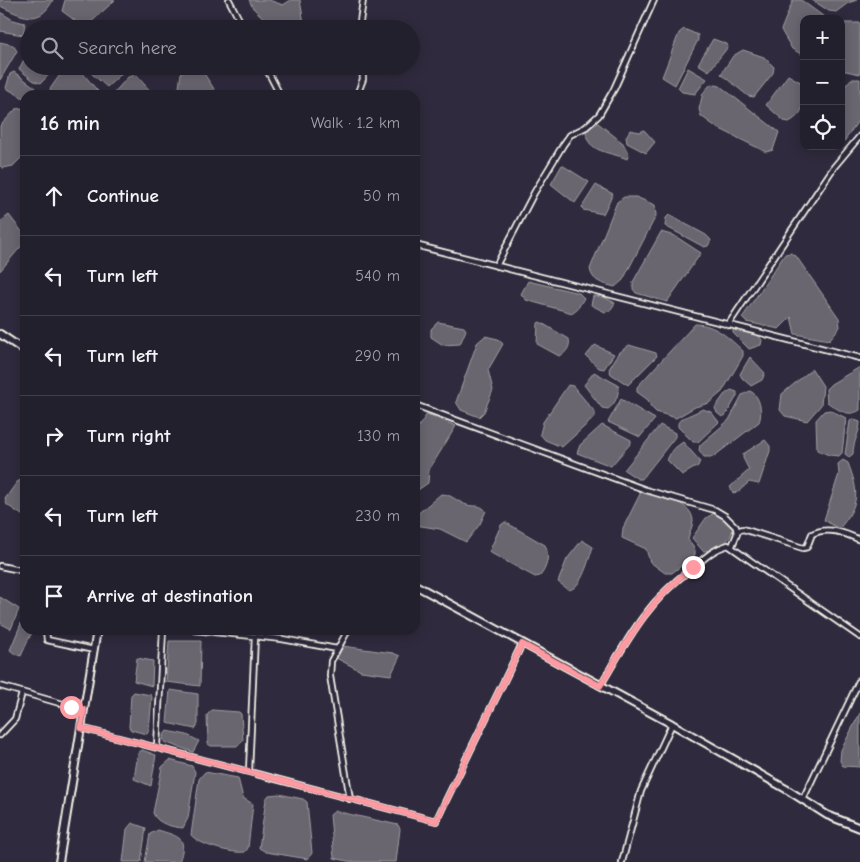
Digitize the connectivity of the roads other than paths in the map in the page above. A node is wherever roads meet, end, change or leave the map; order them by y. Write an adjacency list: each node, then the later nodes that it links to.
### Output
1 (229, 0): 4 (street)
2 (363, 0): 5 (street)
3 (654, 0): 12 (street)
4 (239, 20)
5 (360, 20)
6 (270, 75): 8 (street)
7 (363, 75): 9 (street)
8 (277, 90)
9 (359, 90)
10 (860, 136): 13 (street)
11 (420, 245): 12 (street)
12 (496, 266): 13 (street)
13 (728, 325): 16 (street)
14 (0, 334): 15 (street)
15 (20, 348)
16 (860, 358)
17 (420, 407): 18 (street)
18 (737, 531): 19 (street); 20 (street)
19 (860, 540)
20 (732, 546): 30 (street); 36 (street)
21 (0, 566): 22 (street)
22 (20, 570)
23 (420, 588): 31 (street)
24 (46, 635): 33 (street)
25 (96, 635): 33 (street)
26 (163, 635): 42 (street)
27 (246, 635): 29 (street)
28 (345, 635): 32 (street)
29 (256, 636): 32 (street); 43 (street)
30 (860, 638)
31 (522, 644): 36 (street); 44 (street)
32 (337, 649): 44 (street)
33 (94, 650): 38 (street)
34 (860, 680): 45 (street)
35 (0, 686): 37 (street)
36 (600, 686): 39 (street)
37 (22, 693): 38 (street); 41 (street)
38 (84, 710): 40 (street)
39 (672, 724): 45 (street); 48 (street)
40 (81, 728): 42 (street); 47 (street)
41 (0, 735)
42 (157, 746): 43 (street)
43 (249, 771): 44 (street)
44 (350, 799)
45 (803, 799): 46 (street)
46 (860, 828)
47 (59, 862)
48 (622, 862)

